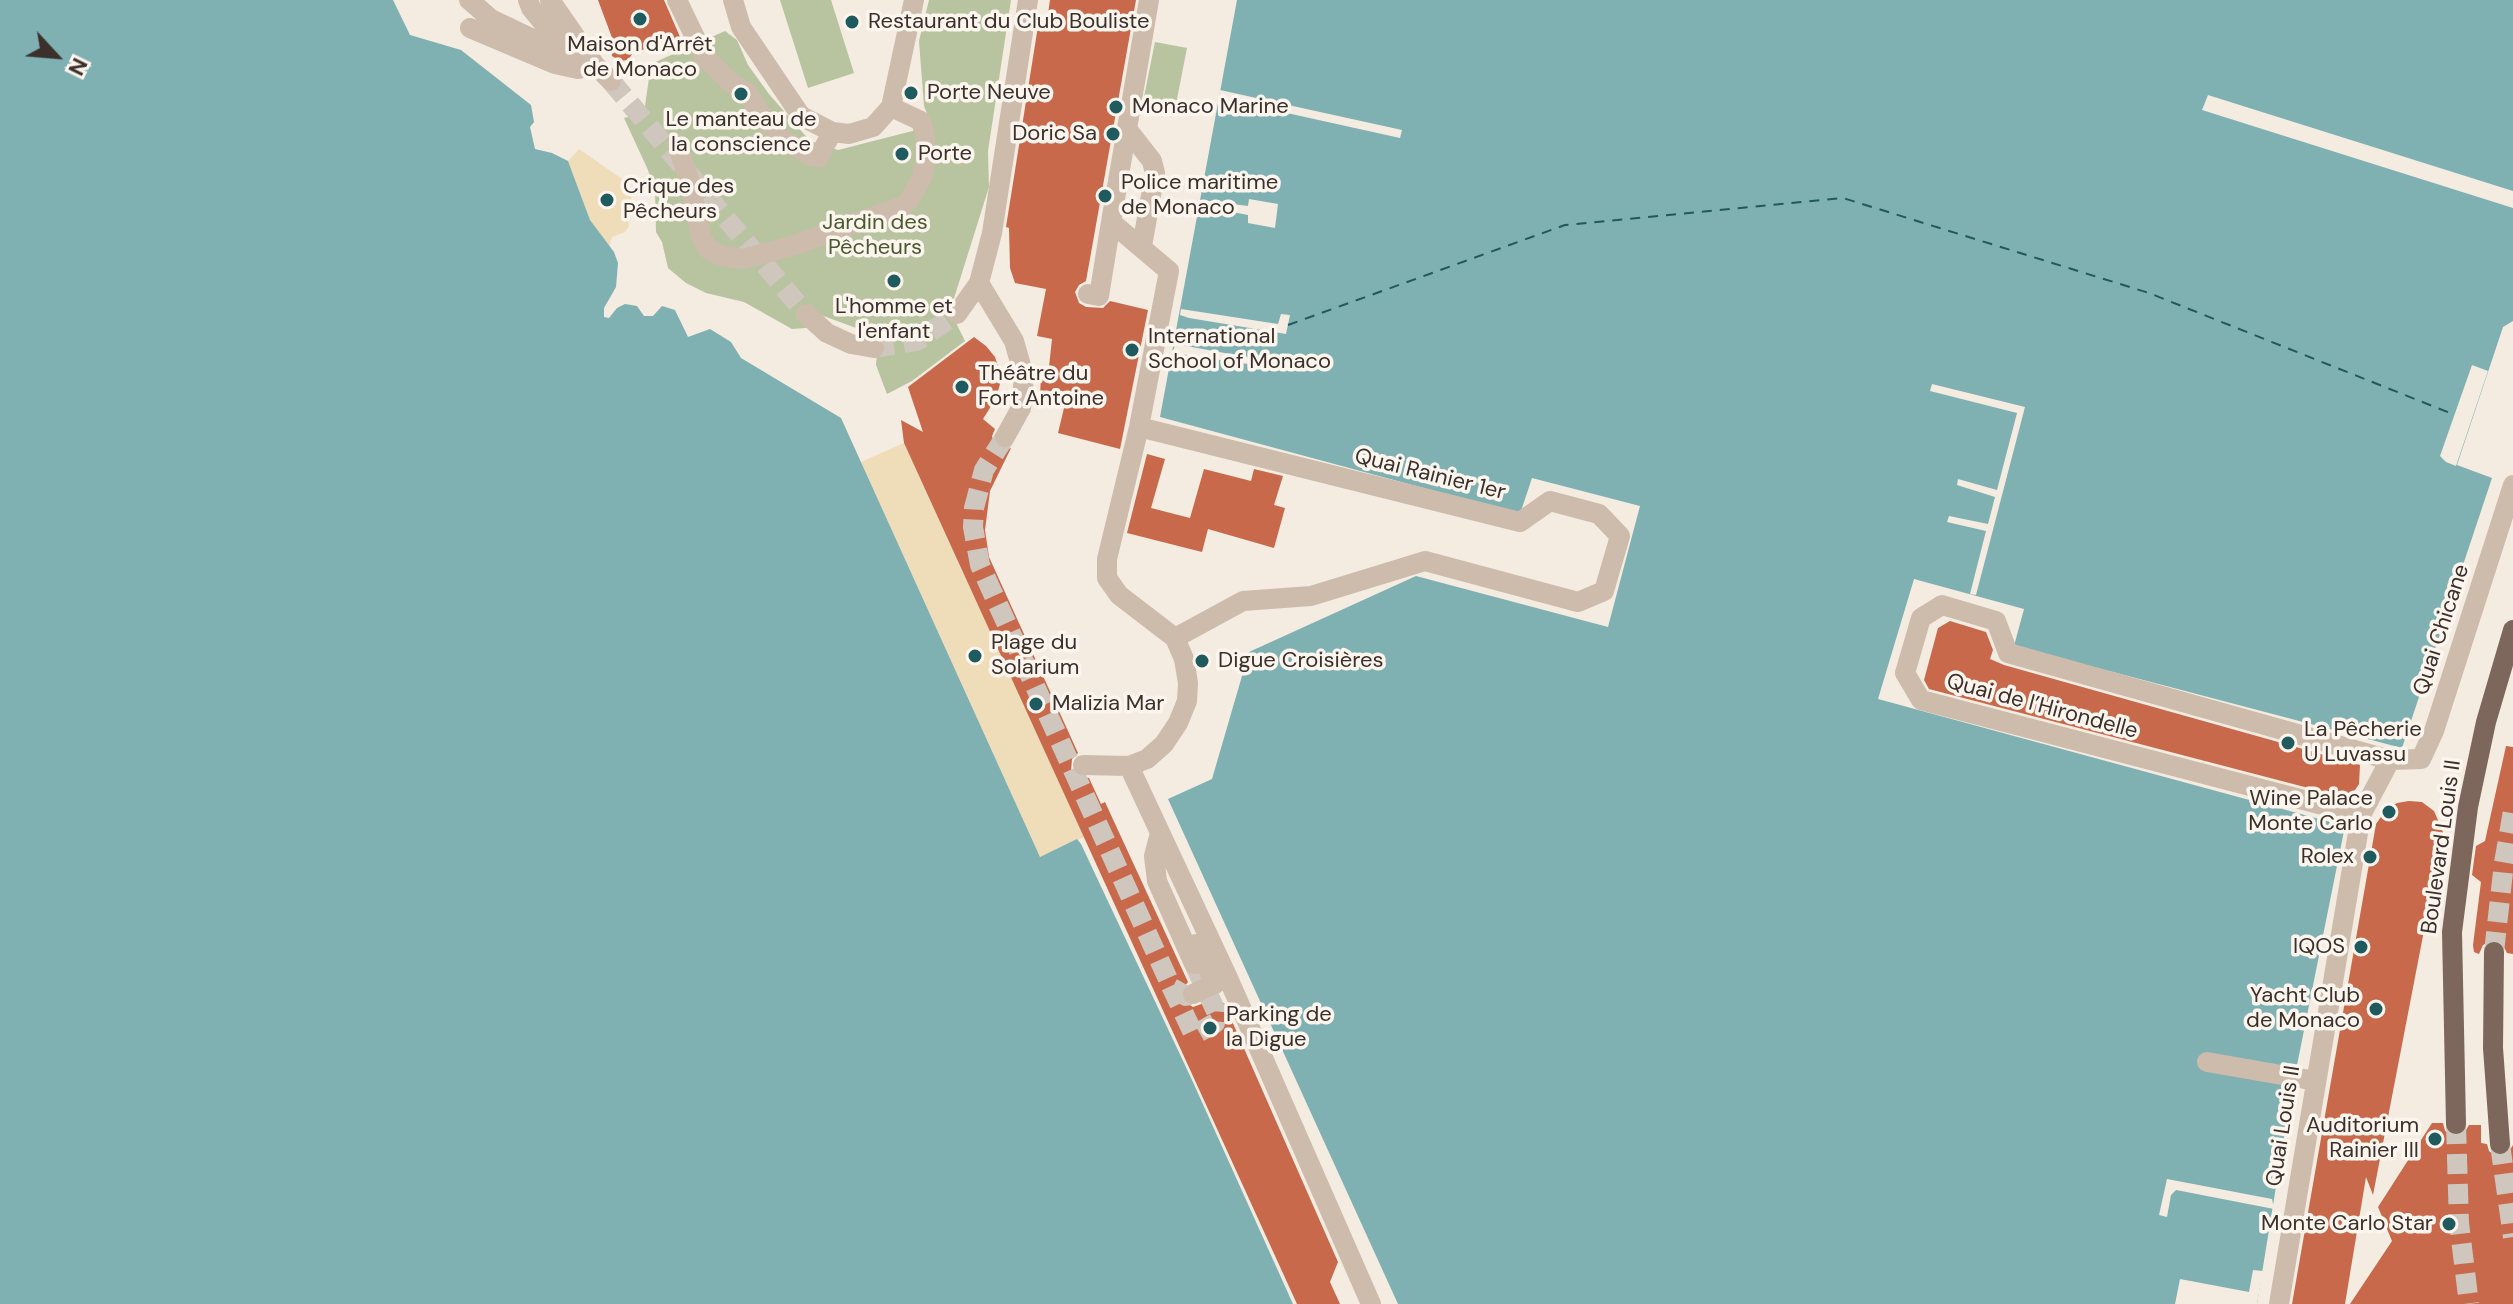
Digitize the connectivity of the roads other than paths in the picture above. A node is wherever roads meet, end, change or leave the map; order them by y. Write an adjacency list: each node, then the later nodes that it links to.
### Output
1 (469, 0): 10 (street)
2 (528, 0): 10 (street)
3 (550, 0): 11 (street)
4 (677, 0): 15 (street)
5 (733, 0): 15 (street)
6 (914, 0): 13 (street)
7 (1028, 0): 19 (street)
8 (1149, 0): 14 (street)
9 (470, 28): 11 (street)
10 (561, 45): 11 (street)
11 (595, 65): 12 (street)
12 (611, 81)
13 (891, 107): 15 (street); 16 (street)
14 (1127, 129): 17 (street); 18 (street)
15 (832, 132)
16 (677, 144)
17 (1111, 222): 18 (street); 20 (street)
18 (1142, 246): 24 (street)
19 (979, 283): 22 (street); 25 (street)
20 (1088, 294)
21 (806, 314): 23 (street)
22 (957, 314)
23 (874, 348)
24 (1139, 427): 28 (street); 28 (street, Quai Rainier 1er)
25 (1005, 437)
26 (2513, 485): 29 (street, Quai Chicane)
27 (2513, 630): 41 (main road, Boulevard Louis II)
28 (1175, 638): 31 (street)
29 (2390, 760): 32 (street, Quai Louis II); 32 (street, Quai de l’Hirondelle)
30 (1083, 765): 31 (street)
31 (1129, 766): 33 (street)
32 (2361, 815): 40 (street, Quai Louis II)
33 (1160, 833): 36 (street); 37 (street)
34 (1173, 894): 37 (street)
35 (2494, 952): 42 (main road)
36 (1194, 964)
37 (1221, 981): 38 (street); 43 (street)
38 (1193, 994)
39 (2207, 1062): 40 (street)
40 (2316, 1081): 44 (street, Quai Louis II)
41 (2456, 1124)
42 (2500, 1144)
43 (1371, 1304)
44 (2279, 1304)

